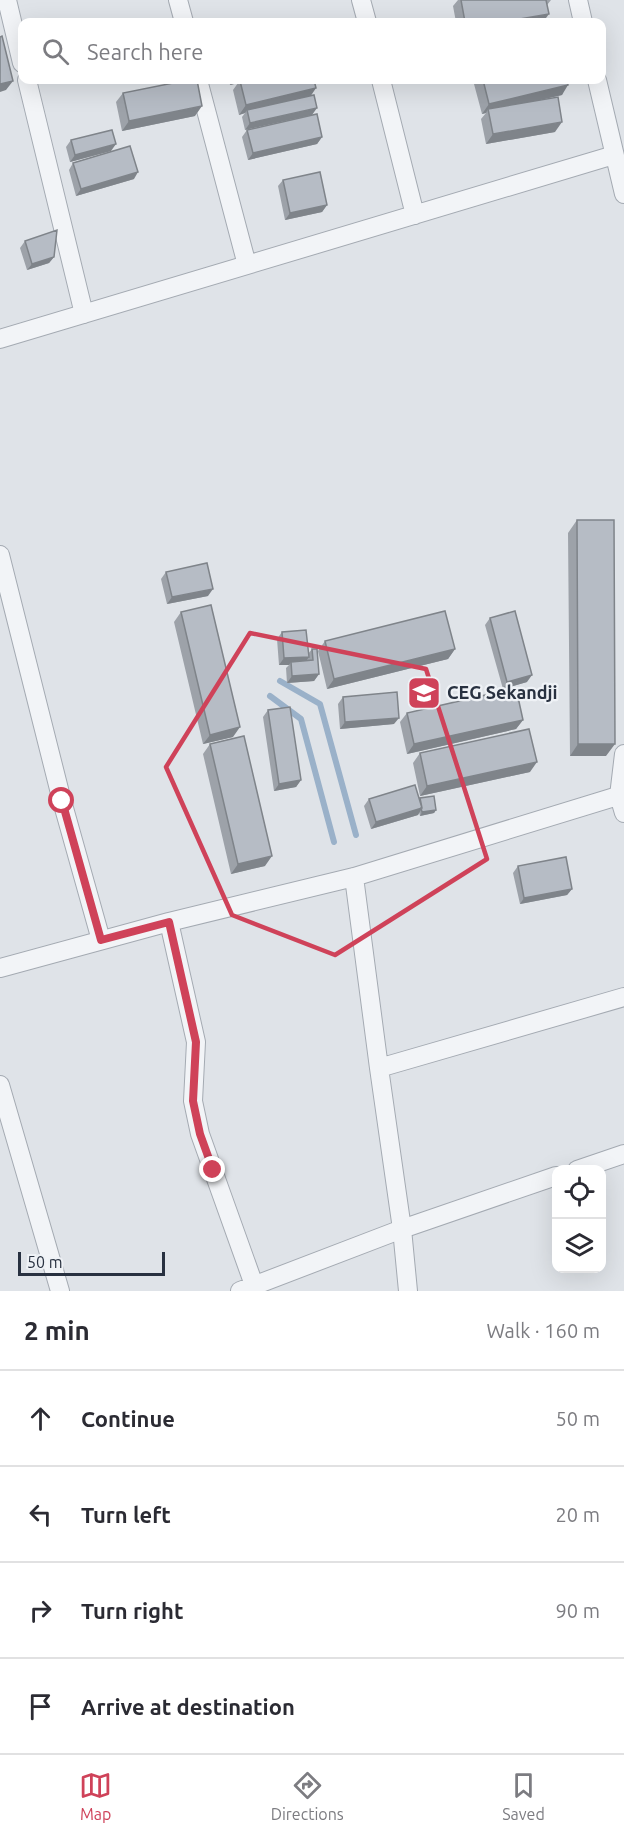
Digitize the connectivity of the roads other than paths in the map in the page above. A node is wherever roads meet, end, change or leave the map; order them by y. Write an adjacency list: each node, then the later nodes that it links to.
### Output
1 (7, 0): 8 (street)
2 (178, 0): 5 (street)
3 (361, 0): 6 (street)
4 (578, 0): 7 (street)
5 (183, 18)
6 (366, 18)
7 (582, 18)
8 (18, 46)
9 (28, 84): 17 (street)
10 (199, 84): 16 (street)
11 (382, 84): 15 (street)
12 (598, 84): 13 (street)
13 (615, 155): 14 (street); 15 (street)
14 (624, 194)
15 (415, 215): 16 (street)
16 (247, 266): 17 (street)
17 (84, 314): 18 (street)
18 (0, 339)
19 (0, 555): 24 (street)
20 (624, 754): 21 (street)
21 (622, 801): 22 (street)
22 (354, 876): 23 (street); 27 (street)
23 (169, 922): 24 (street); 33 (street)
24 (101, 940): 25 (street)
25 (0, 968)
26 (624, 997): 27 (street)
27 (379, 1068): 32 (street)
28 (0, 1085): 34 (street)
29 (624, 1154): 30 (street)
30 (592, 1165)
31 (552, 1177): 32 (street)
32 (402, 1229): 33 (street); 35 (street)
33 (247, 1288)
34 (60, 1291)
35 (408, 1291)

